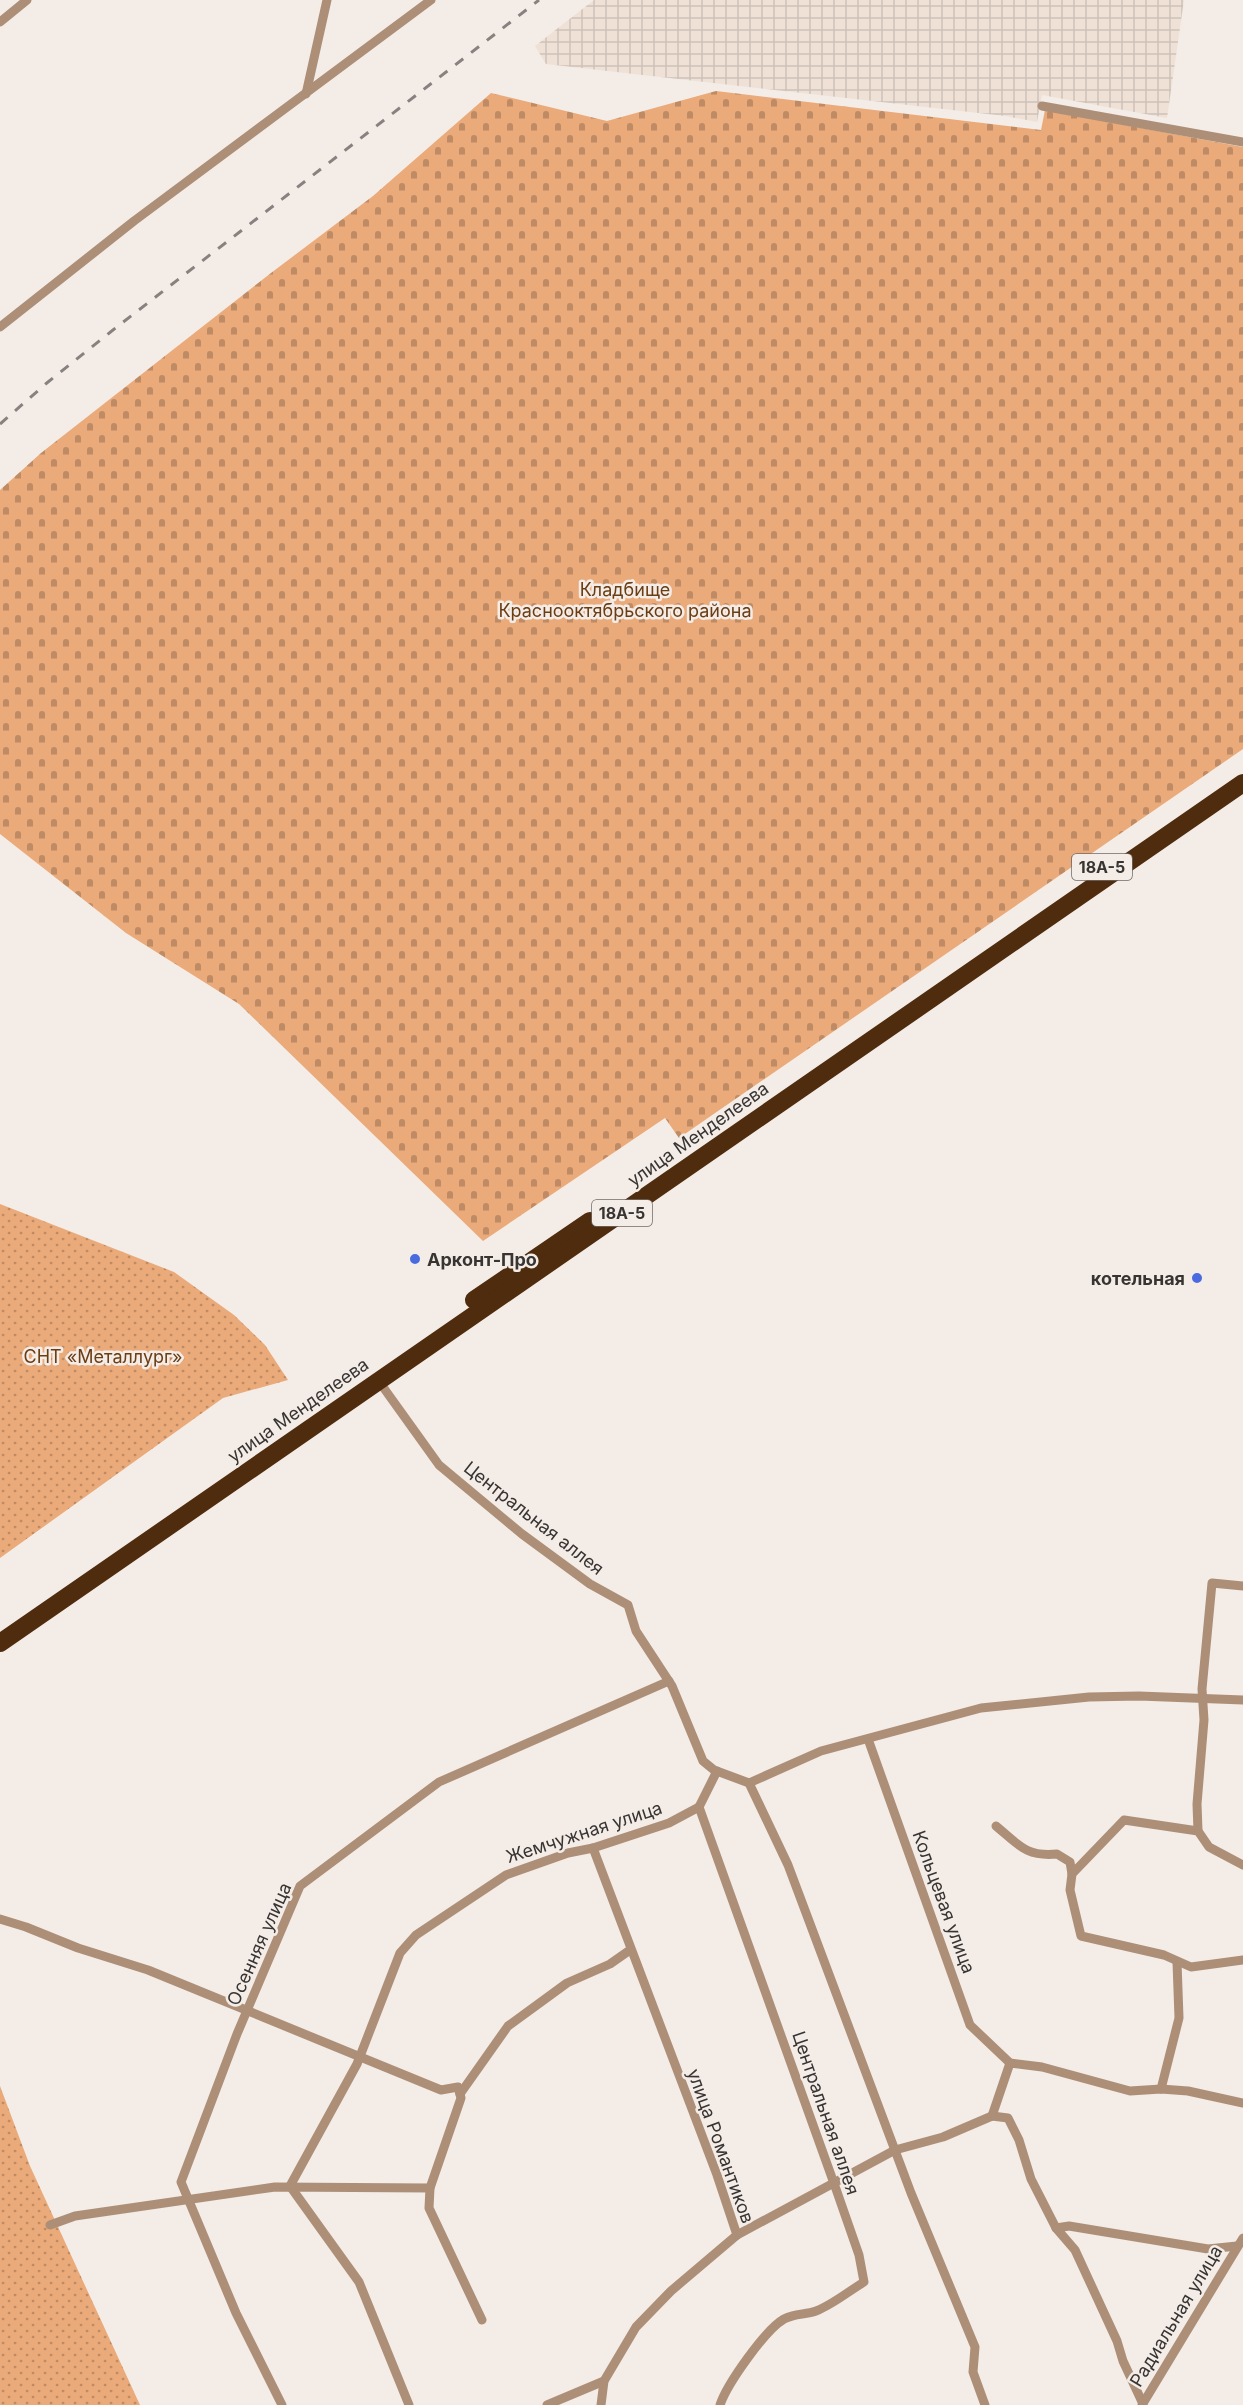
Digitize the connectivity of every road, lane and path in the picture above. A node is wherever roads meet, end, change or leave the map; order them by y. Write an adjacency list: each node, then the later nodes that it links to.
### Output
1 (27, 0): 4 (street)
2 (327, 0): 5 (street)
3 (431, 0): 5 (street)
4 (0, 22)
5 (306, 94): 8 (street)
6 (1042, 106): 7 (street)
7 (1243, 142)
8 (0, 327)
9 (1243, 770): 13 (highway, улица Менделеева / 18А-5)
10 (1243, 783): 11 (highway, улица Менделеева / 18А-5)
11 (378, 1380): 14 (highway, улица Менделеева / 18А-5); 15 (street, Центральная аллея)
12 (1243, 1586): 16 (street)
13 (0, 1628)
14 (0, 1643)
15 (669, 1681): 19 (street, Центральная аллея); 31 (street, Осенняя улица)
16 (1203, 1699): 17 (street); 18 (street); 23 (street)
17 (1243, 1700)
18 (868, 1739): 20 (street); 33 (street, Кольцевая улица)
19 (717, 1771): 20 (street); 21 (street)
20 (749, 1783): 38 (street)
21 (699, 1807): 24 (street, Жемчужная улица); 39 (street, Центральная аллея)
22 (996, 1826): 26 (street)
23 (1198, 1831): 25 (street); 26 (street)
24 (593, 1848): 28 (street, улица Романтиков); 32 (street, Жемчужная улица)
25 (1243, 1864)
26 (1071, 1874): 30 (street)
27 (0, 1919): 31 (street)
28 (630, 1950): 35 (street); 45 (street, улица Романтиков)
29 (1243, 1960): 30 (street)
30 (1177, 1962): 34 (street)
31 (247, 2010): 32 (street); 42 (street, Осенняя улица)
32 (360, 2056): 35 (street); 40 (street, Жемчужная улица)
33 (1010, 2063): 34 (street); 37 (street)
34 (1161, 2089): 36 (street)
35 (460, 2094): 41 (street)
36 (1243, 2103)
37 (992, 2116): 38 (street); 44 (street)
38 (895, 2150): 39 (street); 55 (street)
39 (834, 2184): 45 (street); 54 (street, Центральная аллея)
40 (291, 2187): 41 (street); 42 (street); 51 (street)
41 (430, 2188): 47 (street)
42 (189, 2201): 43 (street); 50 (street, Осенняя улица)
43 (50, 2225)
44 (1056, 2228): 46 (street, Радиальная улица); 49 (street, Радиальная улица)
45 (737, 2235): 48 (street, улица Романтиков)
46 (1240, 2242): 49 (street, Радиальная улица)
47 (482, 2320)
48 (604, 2381): 52 (street); 53 (street)
49 (1142, 2404)
50 (282, 2405)
51 (409, 2405)
52 (547, 2405)
53 (600, 2405)
54 (720, 2405)
55 (985, 2405)

